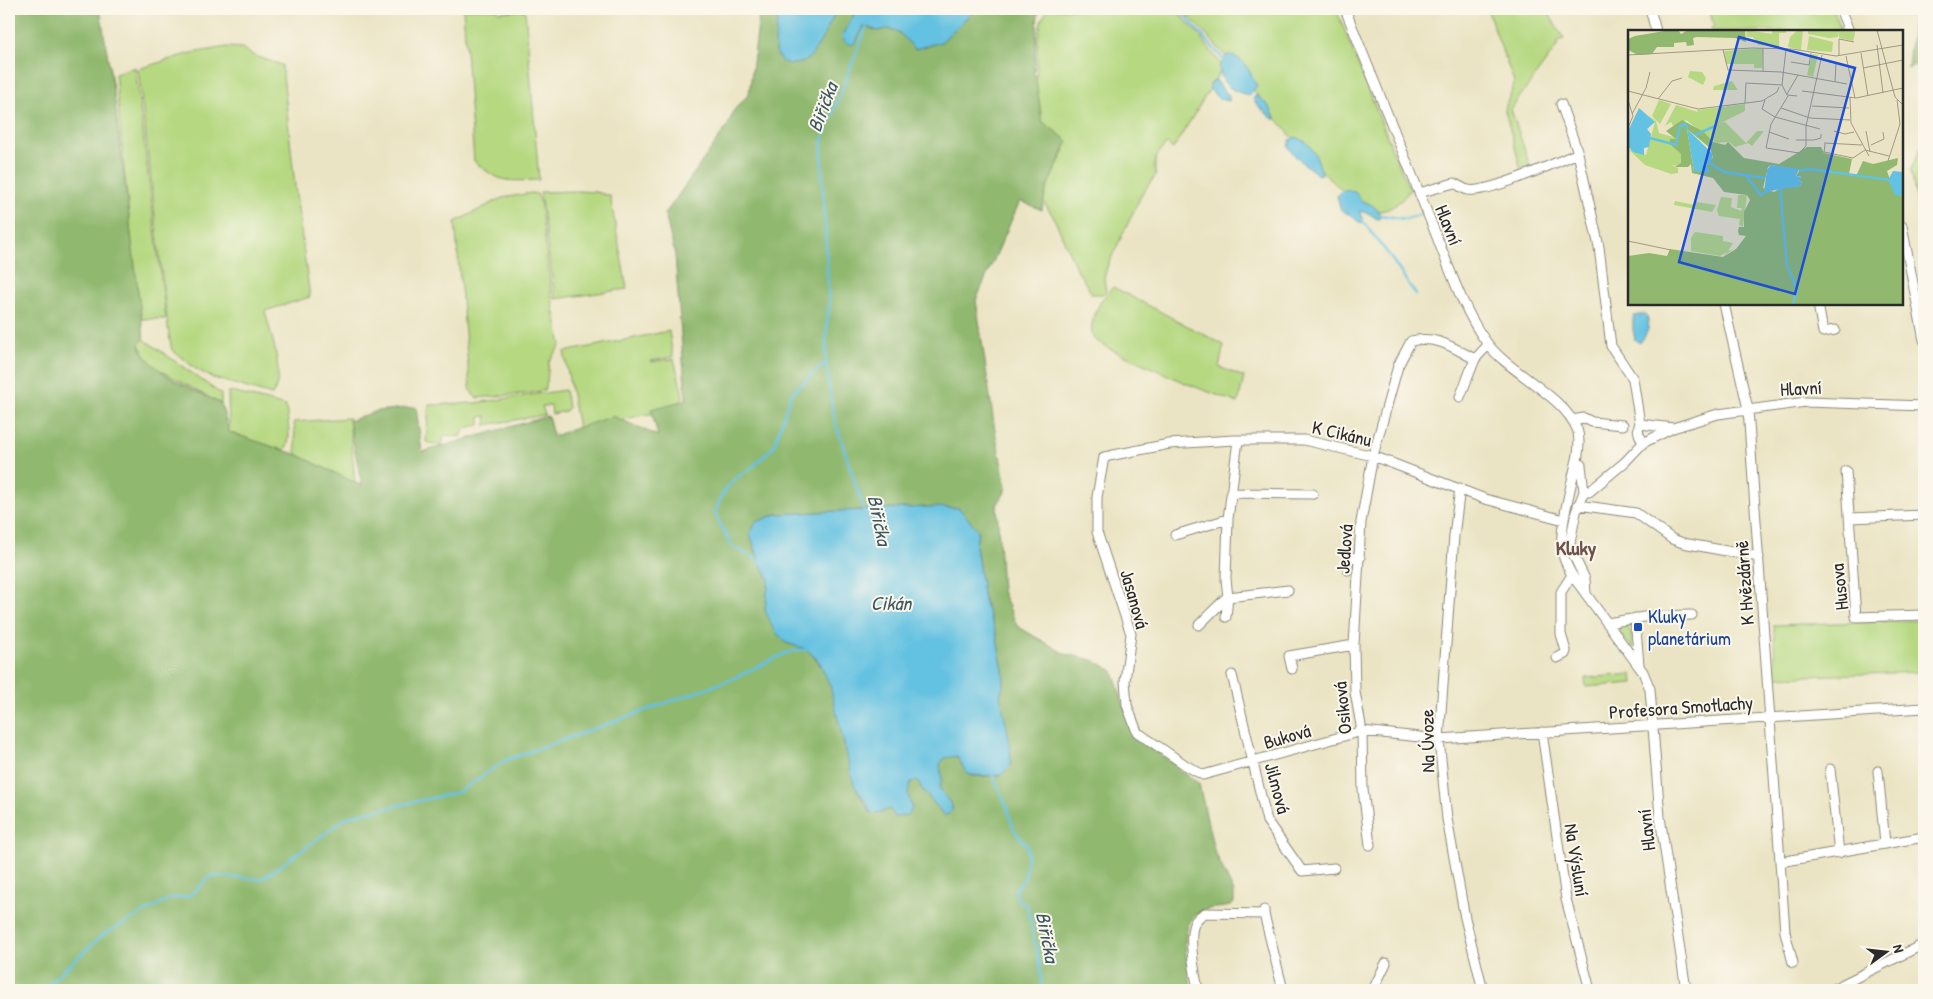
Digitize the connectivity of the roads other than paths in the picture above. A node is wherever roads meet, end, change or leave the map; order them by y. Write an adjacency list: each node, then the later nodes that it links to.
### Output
1 (1345, 9): 8 (street, Hlavní)
2 (1650, 9): 4 (street)
3 (1840, 9): 5 (street)
4 (1656, 30)
5 (1848, 30)
6 (1561, 104): 7 (street)
7 (1578, 153): 8 (street); 20 (street)
8 (1419, 193): 14 (street, Hlavní)
9 (1903, 231): 13 (street)
10 (1724, 305): 18 (street, K Hvězdárně)
11 (1818, 305): 12 (street)
12 (1834, 330)
13 (1924, 340)
14 (1488, 345): 15 (street); 19 (street, Hlavní)
15 (1475, 359): 16 (street); 25 (street, Jedlová)
16 (1460, 397)
17 (1924, 406): 18 (street, Hlavní)
18 (1748, 409): 22 (street, Hlavní); 39 (street, K Hvězdárně)
19 (1572, 420): 21 (street); 27 (street, Hlavní)
20 (1640, 424): 22 (street); 24 (street)
21 (1623, 425)
22 (1674, 428): 24 (street, Hlavní)
23 (1238, 440): 25 (street, K Cikánu); 26 (street, K Cikánu); 31 (street)
24 (1643, 443): 30 (street, Hlavní)
25 (1373, 456): 29 (street, K Cikánu); 40 (street, Jedlová)
26 (1104, 457): 66 (street, Jasanová)
27 (1576, 461): 30 (street, Hlavní); 37 (street, Hlavní)
28 (1846, 471): 35 (street, Husova)
29 (1460, 488): 37 (street, K Cikánu); 62 (street, Na Úvoze)
30 (1584, 492): 33 (street, Hlavní)
31 (1232, 493): 32 (street); 36 (street)
32 (1313, 494)
33 (1578, 505): 39 (street); 44 (street, Hlavní)
34 (1924, 515): 35 (street)
35 (1850, 518): 47 (street, Husova)
36 (1228, 519): 38 (street); 45 (street)
37 (1564, 520): 42 (street, Hlavní)
38 (1175, 535)
39 (1759, 556): 58 (street, K Hvězdárně)
40 (1360, 558): 41 (street); 52 (street, Jedlová)
41 (1348, 570)
42 (1572, 575): 44 (street, Hlavní); 53 (street)
43 (1288, 590): 45 (street)
44 (1586, 594): 50 (street, Hlavní)
45 (1228, 597): 48 (street); 51 (street)
46 (1692, 615): 49 (street)
47 (1924, 615)
48 (1226, 617)
49 (1635, 618): 50 (street); 54 (street, Hlavní)
50 (1607, 623): 54 (street, Hlavní)
51 (1199, 625)
52 (1354, 645): 55 (street); 60 (street, Osiková)
53 (1557, 658)
54 (1640, 667): 59 (street, Hlavní)
55 (1292, 669)
56 (1232, 675): 63 (street, Jilmová)
57 (1924, 708): 58 (street, Profesora Smotlachy)
58 (1770, 717): 59 (street, Profesora Smotlachy); 71 (street, K Hvězdárně)
59 (1653, 725): 61 (street, Profesora Smotlachy); 81 (street, Hlavní)
60 (1362, 731): 62 (street, Buková); 63 (street, Buková); 69 (street, Osiková)
61 (1542, 732): 62 (street, Profesora Smotlachy); 80 (street, Na Výsluní)
62 (1439, 739): 79 (street, Na Úvoze)
63 (1254, 762): 66 (street, Buková); 72 (street, Jilmová)
64 (1830, 769): 70 (street)
65 (1878, 771): 68 (street)
66 (1203, 775)
67 (1924, 837): 68 (street)
68 (1885, 844): 70 (street)
69 (1370, 845)
70 (1838, 853): 71 (street)
71 (1780, 862): 75 (street, K Hvězdárně)
72 (1334, 868)
73 (1924, 944): 82 (street)
74 (1386, 963): 78 (street)
75 (1793, 963)
76 (1198, 990): 77 (street)
77 (1283, 990)
78 (1373, 990)
79 (1482, 990)
80 (1590, 990)
81 (1686, 990)
82 (1831, 990)

